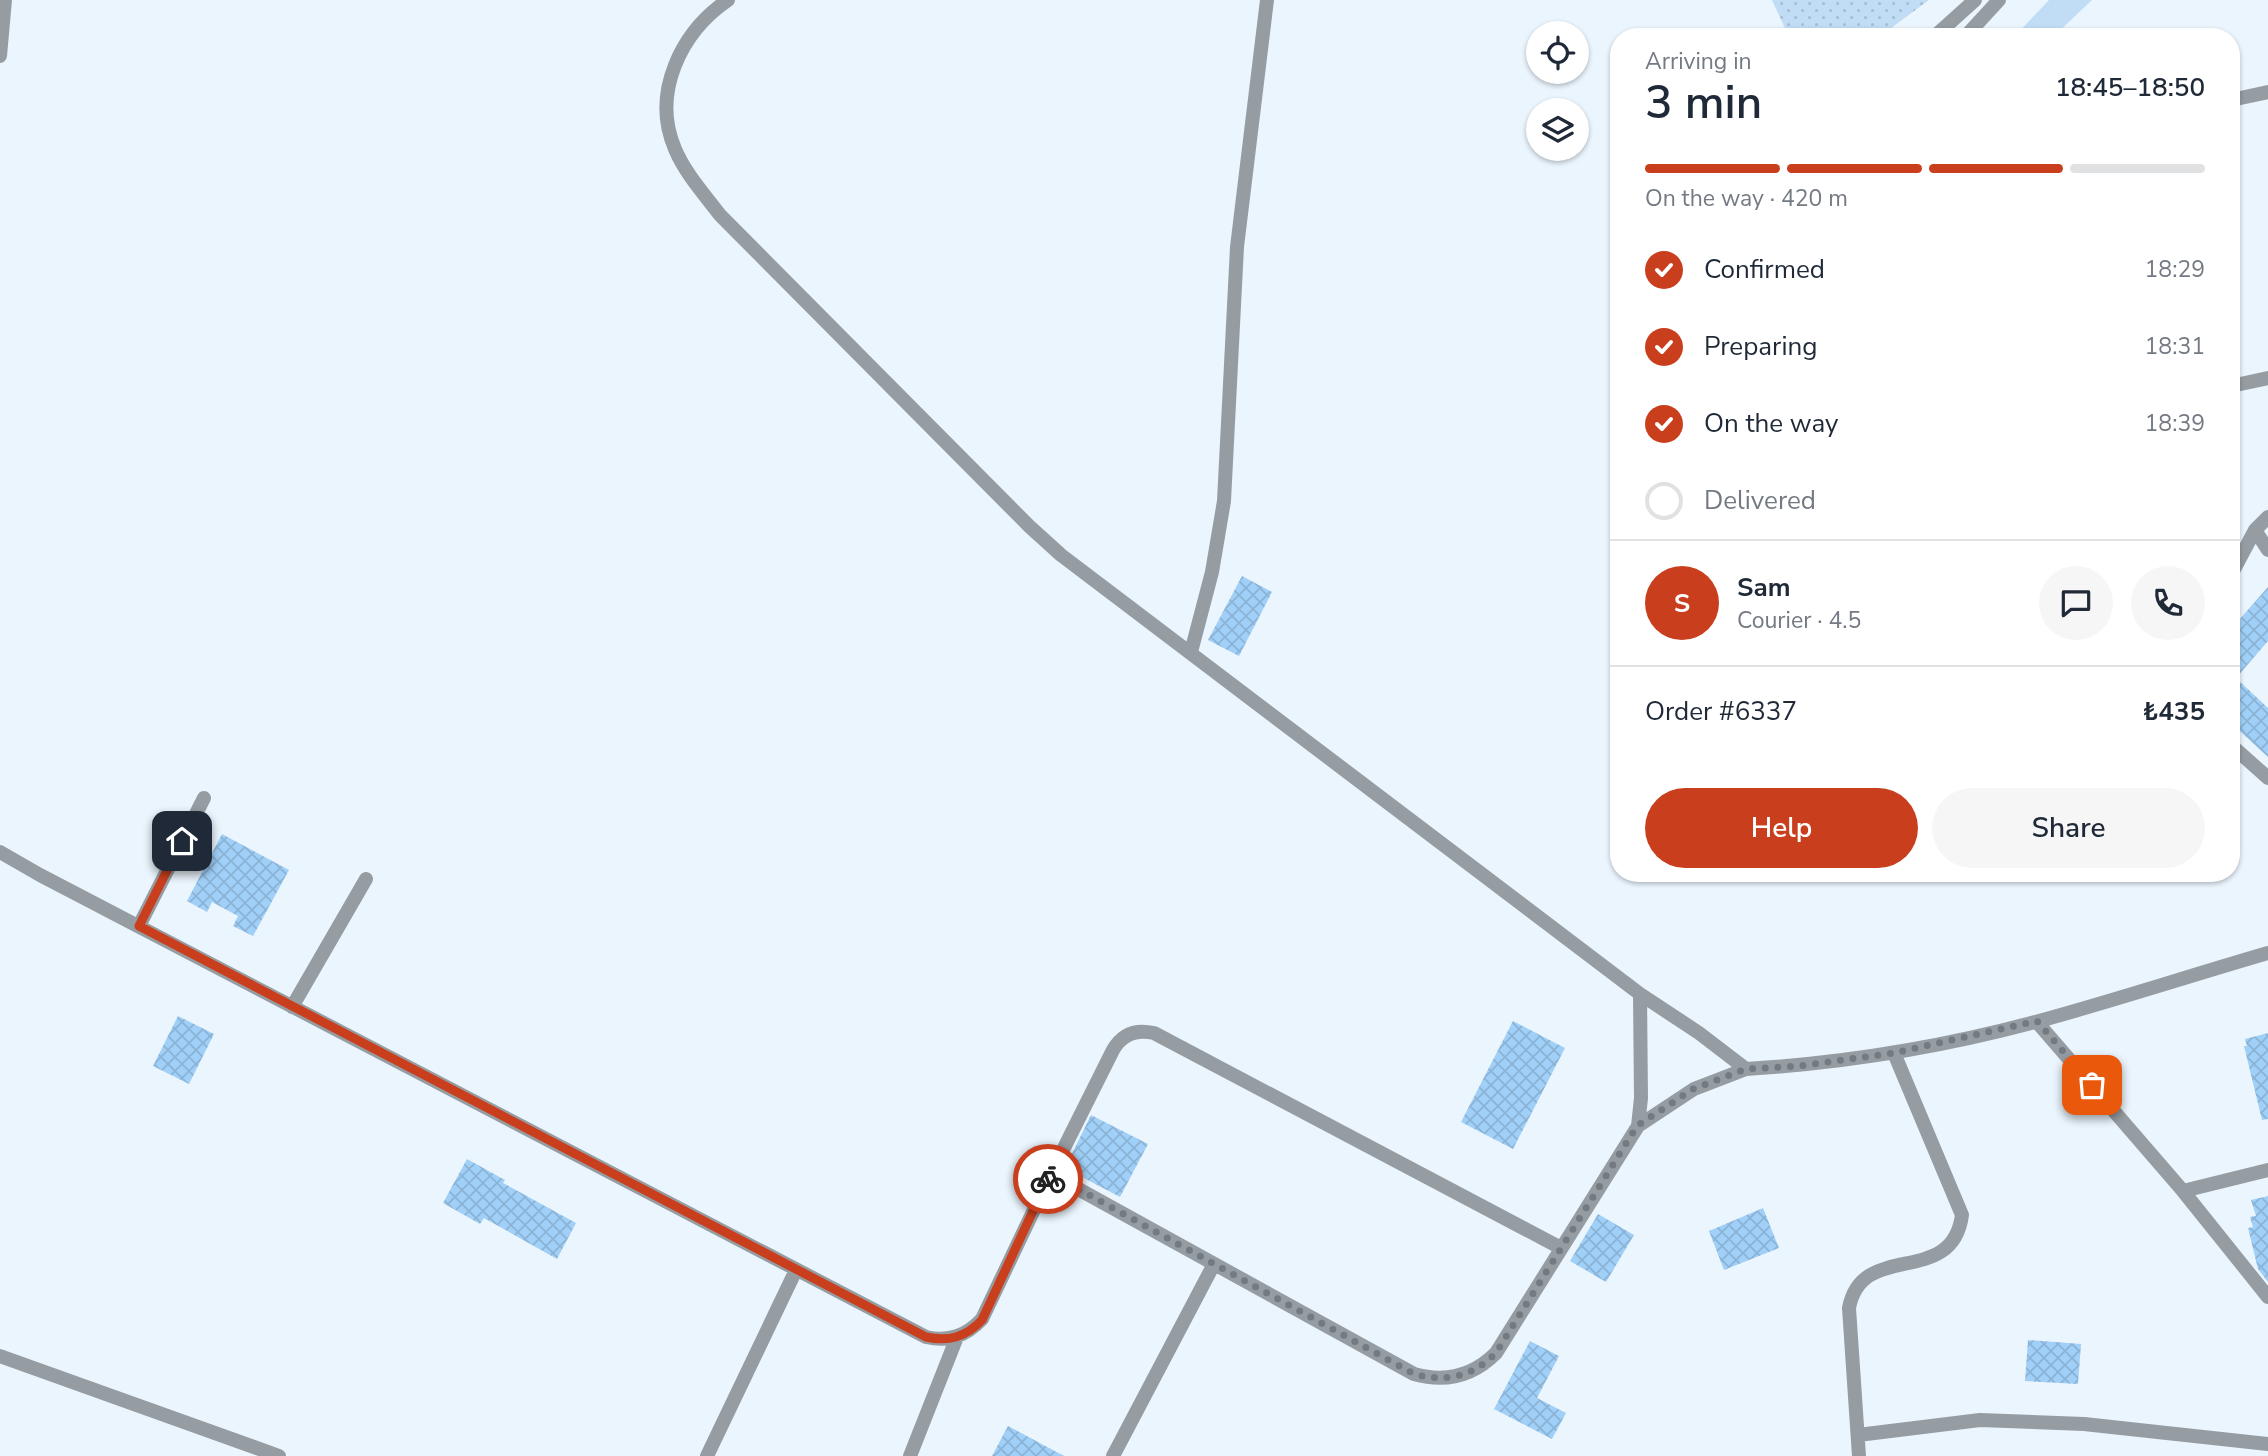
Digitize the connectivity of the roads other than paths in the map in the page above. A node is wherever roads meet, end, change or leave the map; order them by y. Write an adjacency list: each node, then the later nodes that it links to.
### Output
1 (5, 0): 8 (street)
2 (728, 0): 17 (street)
3 (1267, 0): 17 (street)
4 (1975, 0): 6 (street)
5 (1999, 0): 7 (street)
6 (1944, 28)
7 (1973, 28)
8 (0, 56)
9 (2268, 92): 10 (street)
10 (2240, 98)
11 (2268, 378): 12 (street)
12 (2240, 384)
13 (2268, 517): 14 (street)
14 (2255, 530): 15 (street); 16 (street)
15 (2268, 550)
16 (2240, 558)
17 (1191, 652): 25 (street)
18 (2240, 753): 19 (street)
19 (2268, 778)
20 (204, 798): 23 (street)
21 (0, 852): 23 (street)
22 (366, 879): 26 (street)
23 (139, 926): 26 (street)
24 (2268, 953): 27 (street)
25 (1640, 994): 29 (street); 30 (street)
26 (292, 1007): 36 (street)
27 (2037, 1021): 28 (street); 33 (street)
28 (1894, 1053): 29 (street); 40 (street)
29 (1746, 1069): 30 (street)
30 (1637, 1126): 34 (street)
31 (2268, 1170): 33 (street)
32 (1051, 1174): 34 (street); 35 (street); 38 (street)
33 (2183, 1191): 37 (street)
34 (1560, 1248): 35 (street)
35 (1214, 1264): 45 (street)
36 (796, 1270): 38 (street); 43 (street)
37 (2268, 1297)
38 (957, 1337): 44 (street)
39 (0, 1356): 42 (street)
40 (1858, 1435): 41 (street); 46 (street)
41 (2268, 1444)
42 (279, 1456)
43 (707, 1456)
44 (910, 1456)
45 (1113, 1456)
46 (1859, 1456)

